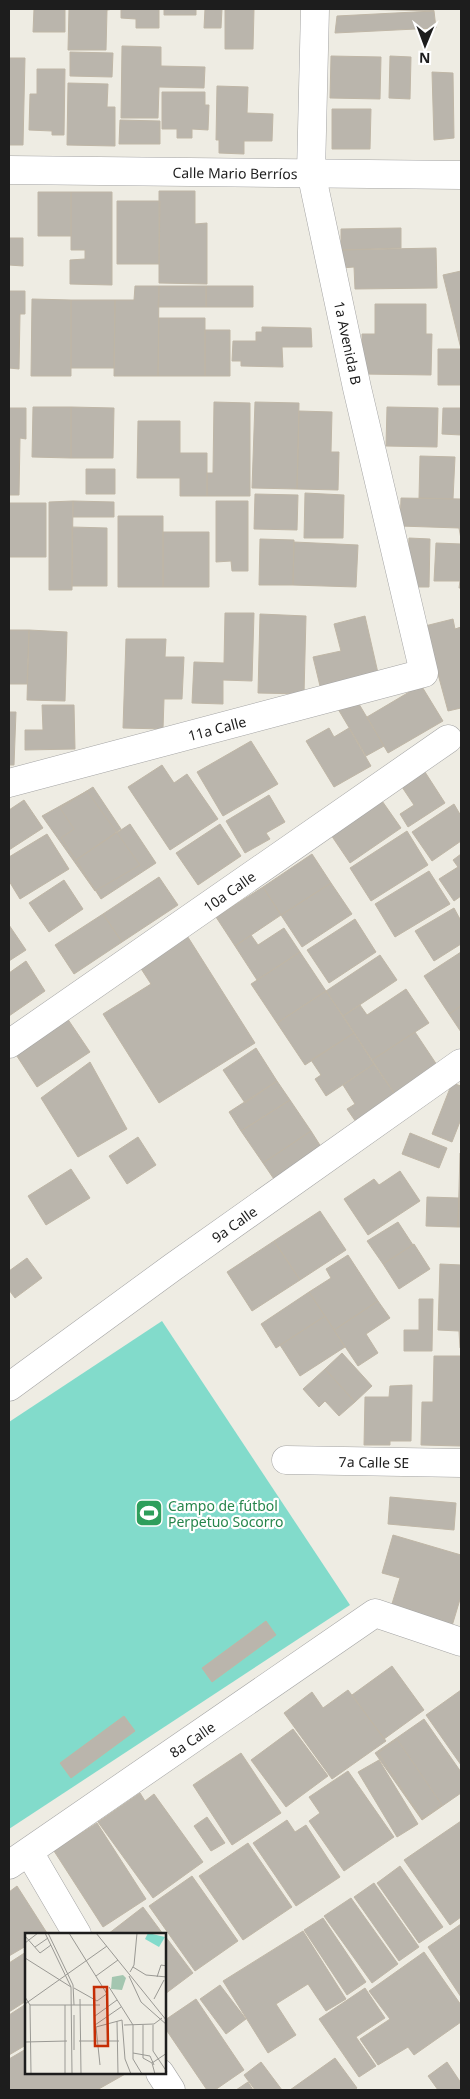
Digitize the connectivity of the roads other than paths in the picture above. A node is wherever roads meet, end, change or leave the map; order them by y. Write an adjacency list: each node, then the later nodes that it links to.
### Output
1 (315, 9): 3 (street, 1a Avenida B)
2 (9, 170): 3 (street, Calle Mario Berríos)
3 (311, 172): 4 (street, Calle Mario Berríos); 5 (street, 1a Avenida B)
4 (461, 174)
5 (424, 673): 7 (street, 11a Calle)
6 (448, 739): 8 (street, 10a Calle)
7 (9, 783)
8 (9, 1044)
9 (461, 1063): 10 (street, 9a Calle)
10 (9, 1387)
11 (286, 1460): 12 (street, 7a Calle SE)
12 (461, 1463)
13 (461, 1642): 14 (street, 8a Calle)
14 (19, 1859): 15 (street)
15 (76, 1933)
16 (161, 2074): 17 (street)
17 (171, 2090)

